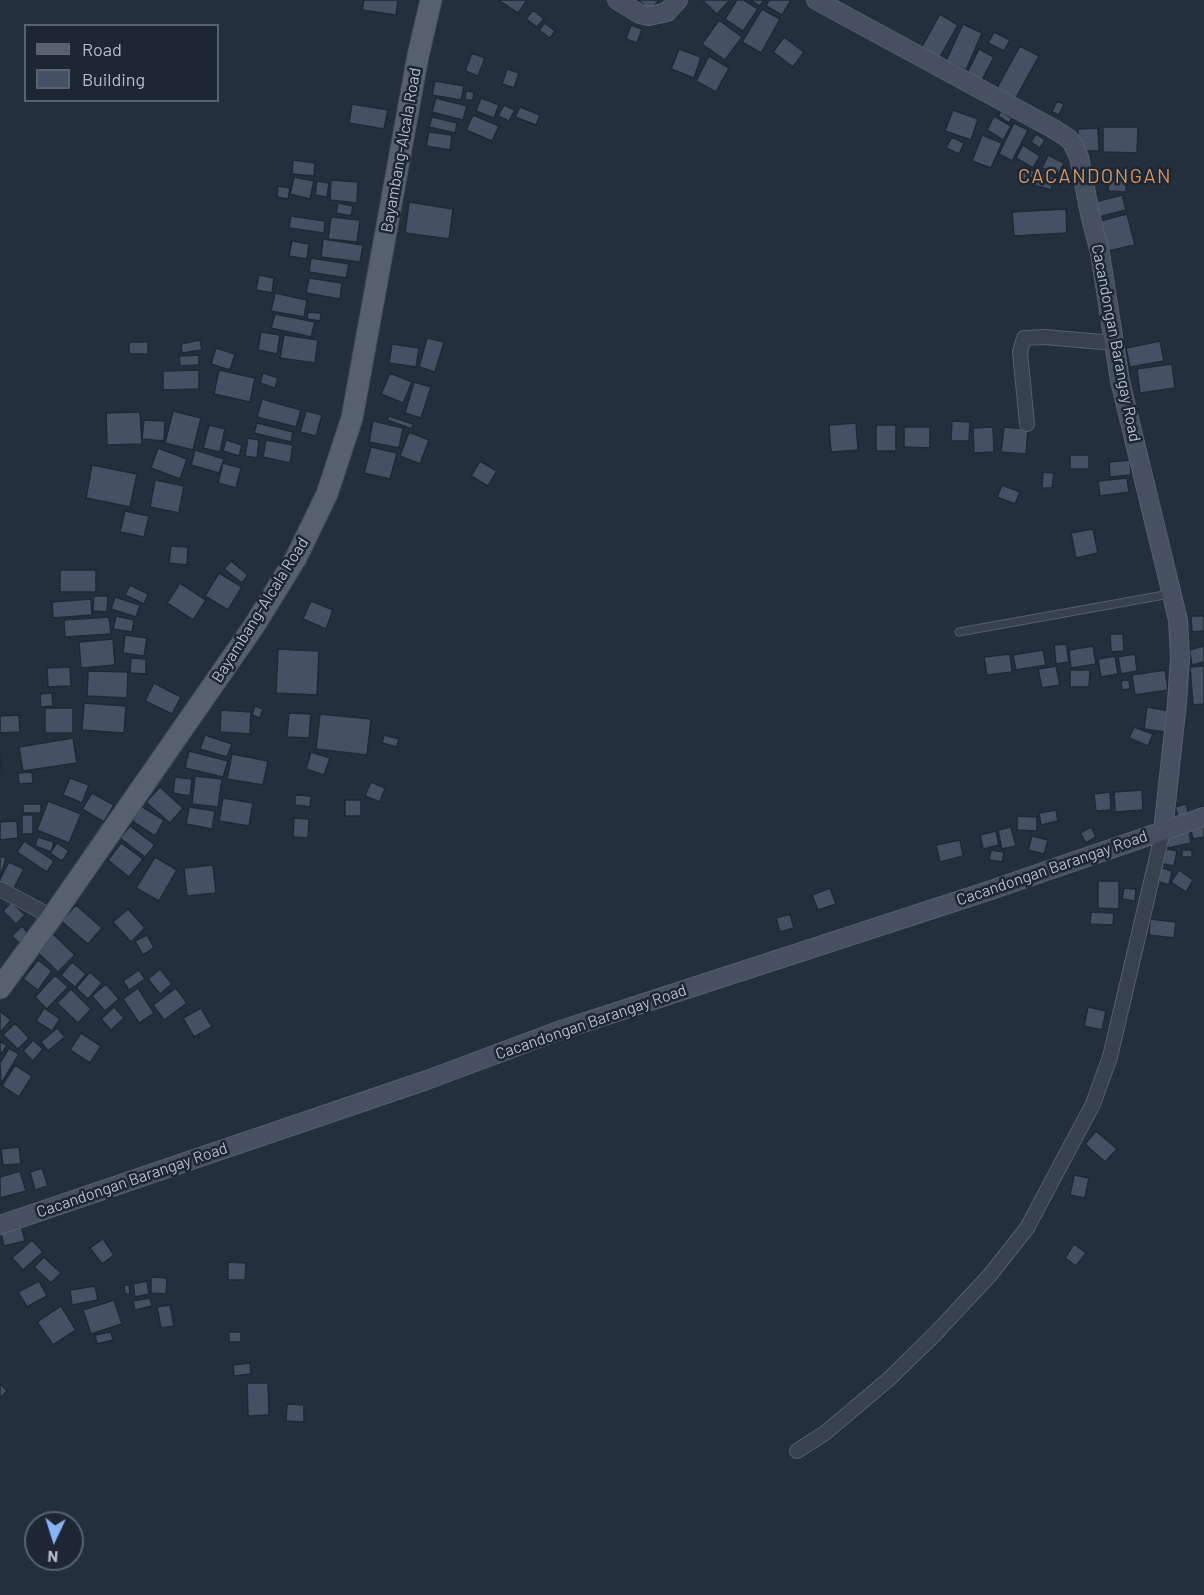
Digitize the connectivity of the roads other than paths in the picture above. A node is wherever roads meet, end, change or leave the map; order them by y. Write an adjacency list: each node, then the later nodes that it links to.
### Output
1 (430, 0): 12 (main road, Bayambang-Alcala Road)
2 (617, 0): 3 (street)
3 (678, 0)
4 (816, 0): 5 (street, Cacandongan Barangay Road)
5 (1114, 343): 6 (street); 7 (street, Cacandongan Barangay Road)
6 (1027, 424)
7 (1173, 594): 8 (lane); 10 (street, Cacandongan Barangay Road)
8 (959, 632)
9 (1204, 817): 10 (street)
10 (1163, 831): 14 (street, Cacandongan Barangay Road); 15 (street)
11 (0, 889): 12 (street)
12 (52, 917): 13 (main road, Bayambang-Alcala Road)
13 (0, 988)
14 (0, 1225)
15 (797, 1451)

